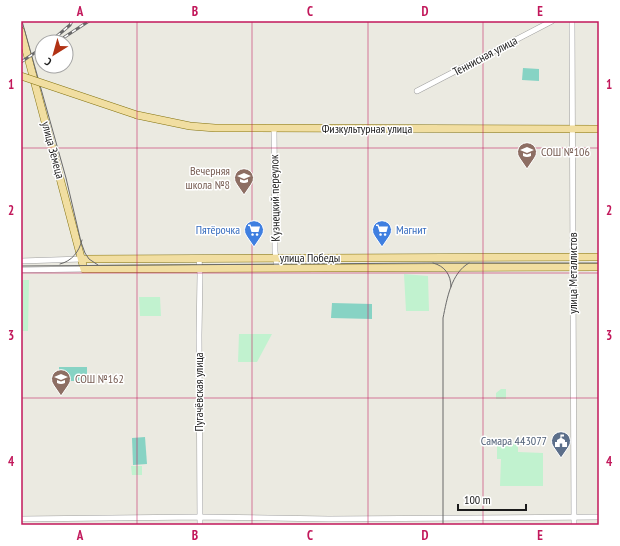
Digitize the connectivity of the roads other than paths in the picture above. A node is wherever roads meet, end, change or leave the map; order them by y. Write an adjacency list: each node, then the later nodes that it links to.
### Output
1 (552, 21): 5 (street, Теннисная улица)
2 (572, 21): 7 (street, улица Металлистов)
3 (21, 31): 13 (main road, улица Земеца)
4 (21, 76): 6 (main road, Физкультурная улица, bridge)
5 (417, 91)
6 (274, 128): 7 (main road, Физкультурная улица); 11 (street, Кузнецкий переулок)
7 (572, 129): 8 (main road, Физкультурная улица); 12 (street, улица Металлистов)
8 (599, 129)
9 (599, 257): 12 (main road, улица Победы)
10 (199, 258): 11 (main road, улица Победы); 13 (main road, улица Победы); 17 (street, Пугачёвская улица)
11 (276, 258): 12 (main road, улица Победы); 18 (street, Кузнецкий переулок)
12 (573, 258): 15 (street, улица Металлистов)
13 (82, 259): 14 (street, улица Победы); 19 (main road, улица Земеца)
14 (21, 261)
15 (573, 267): 16 (main road, улица Победы); 18 (main road, улица Победы); 22 (street, улица Металлистов)
16 (599, 267)
17 (200, 268): 18 (main road, улица Победы); 19 (main road, улица Победы); 21 (street, Пугачёвская улица)
18 (277, 268)
19 (84, 269): 20 (street, улица Победы)
20 (21, 270)
21 (200, 517): 24 (street); 25 (street); 26 (street, Пугачёвская улица)
22 (574, 517): 23 (street); 24 (street); 28 (street, улица Металлистов)
23 (599, 517)
24 (329, 518): 27 (street)
25 (21, 519)
26 (200, 525)
27 (329, 525)
28 (574, 525)

